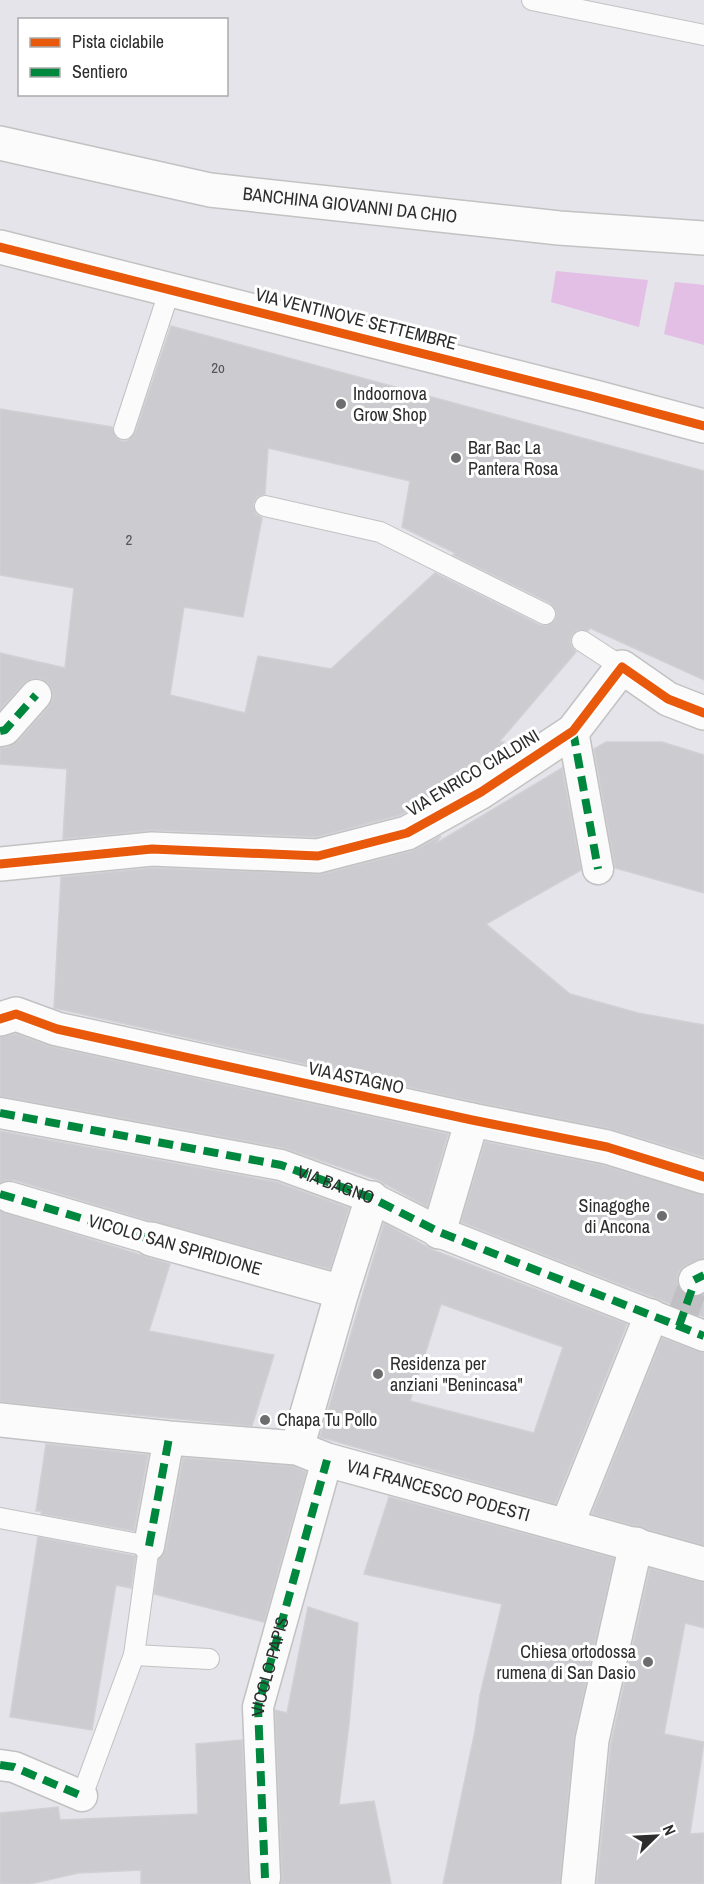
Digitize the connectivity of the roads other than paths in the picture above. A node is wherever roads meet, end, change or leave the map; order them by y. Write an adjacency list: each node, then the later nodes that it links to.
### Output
1 (532, 0): 2 (lane)
2 (704, 35)
3 (0, 143): 4 (street, BANCHINA GIOVANNI DA CHIO)
4 (704, 238)
5 (0, 247): 6 (street, VIA VENTINOVE SETTEMBRE)
6 (170, 289): 7 (street, VIA VENTINOVE SETTEMBRE); 8 (lane)
7 (704, 426)
8 (124, 429)
9 (265, 506): 10 (lane)
10 (545, 614)
11 (582, 641): 12 (lane)
12 (622, 667): 14 (street); 16 (street, VIA ENRICO CIALDINI)
13 (36, 695): 15 (street)
14 (704, 713)
15 (0, 730)
16 (573, 731): 17 (street, VIA ENRICO CIALDINI); 18 (street)
17 (0, 864)
18 (598, 868)
19 (0, 1019): 21 (street, VIA ASTAGNO)
20 (0, 1113): 24 (street, VIA BAGNO)
21 (472, 1120): 22 (street, VIA ASTAGNO); 25 (street)
22 (704, 1177)
23 (9, 1197): 26 (street, VICOLO SAN SPIRIDIONE)
24 (372, 1198): 25 (street, VIA BAGNO); 27 (street)
25 (439, 1232): 28 (street, VIA BAGNO)
26 (151, 1239): 27 (street, VICOLO SAN SPIRIDIONE)
27 (342, 1292): 31 (street)
28 (679, 1324): 34 (street, VIA BAGNO)
29 (0, 1420): 30 (street, VIA FRANCESCO PODESTI)
30 (169, 1438): 31 (street, VIA FRANCESCO PODESTI); 36 (street)
31 (297, 1448): 32 (street, VIA FRANCESCO PODESTI)
32 (327, 1460): 34 (street, VIA FRANCESCO PODESTI); 42 (street, VICOLO PAPIS)
33 (0, 1518): 36 (lane)
34 (567, 1525): 35 (street, VIA FRANCESCO PODESTI)
35 (636, 1544): 37 (street, VIA FRANCESCO PODESTI); 43 (street)
36 (149, 1546): 38 (lane)
37 (704, 1564)
38 (134, 1655): 39 (lane); 41 (lane)
39 (209, 1659)
40 (0, 1765): 41 (street)
41 (82, 1796)
42 (265, 1878)
43 (578, 1884)

